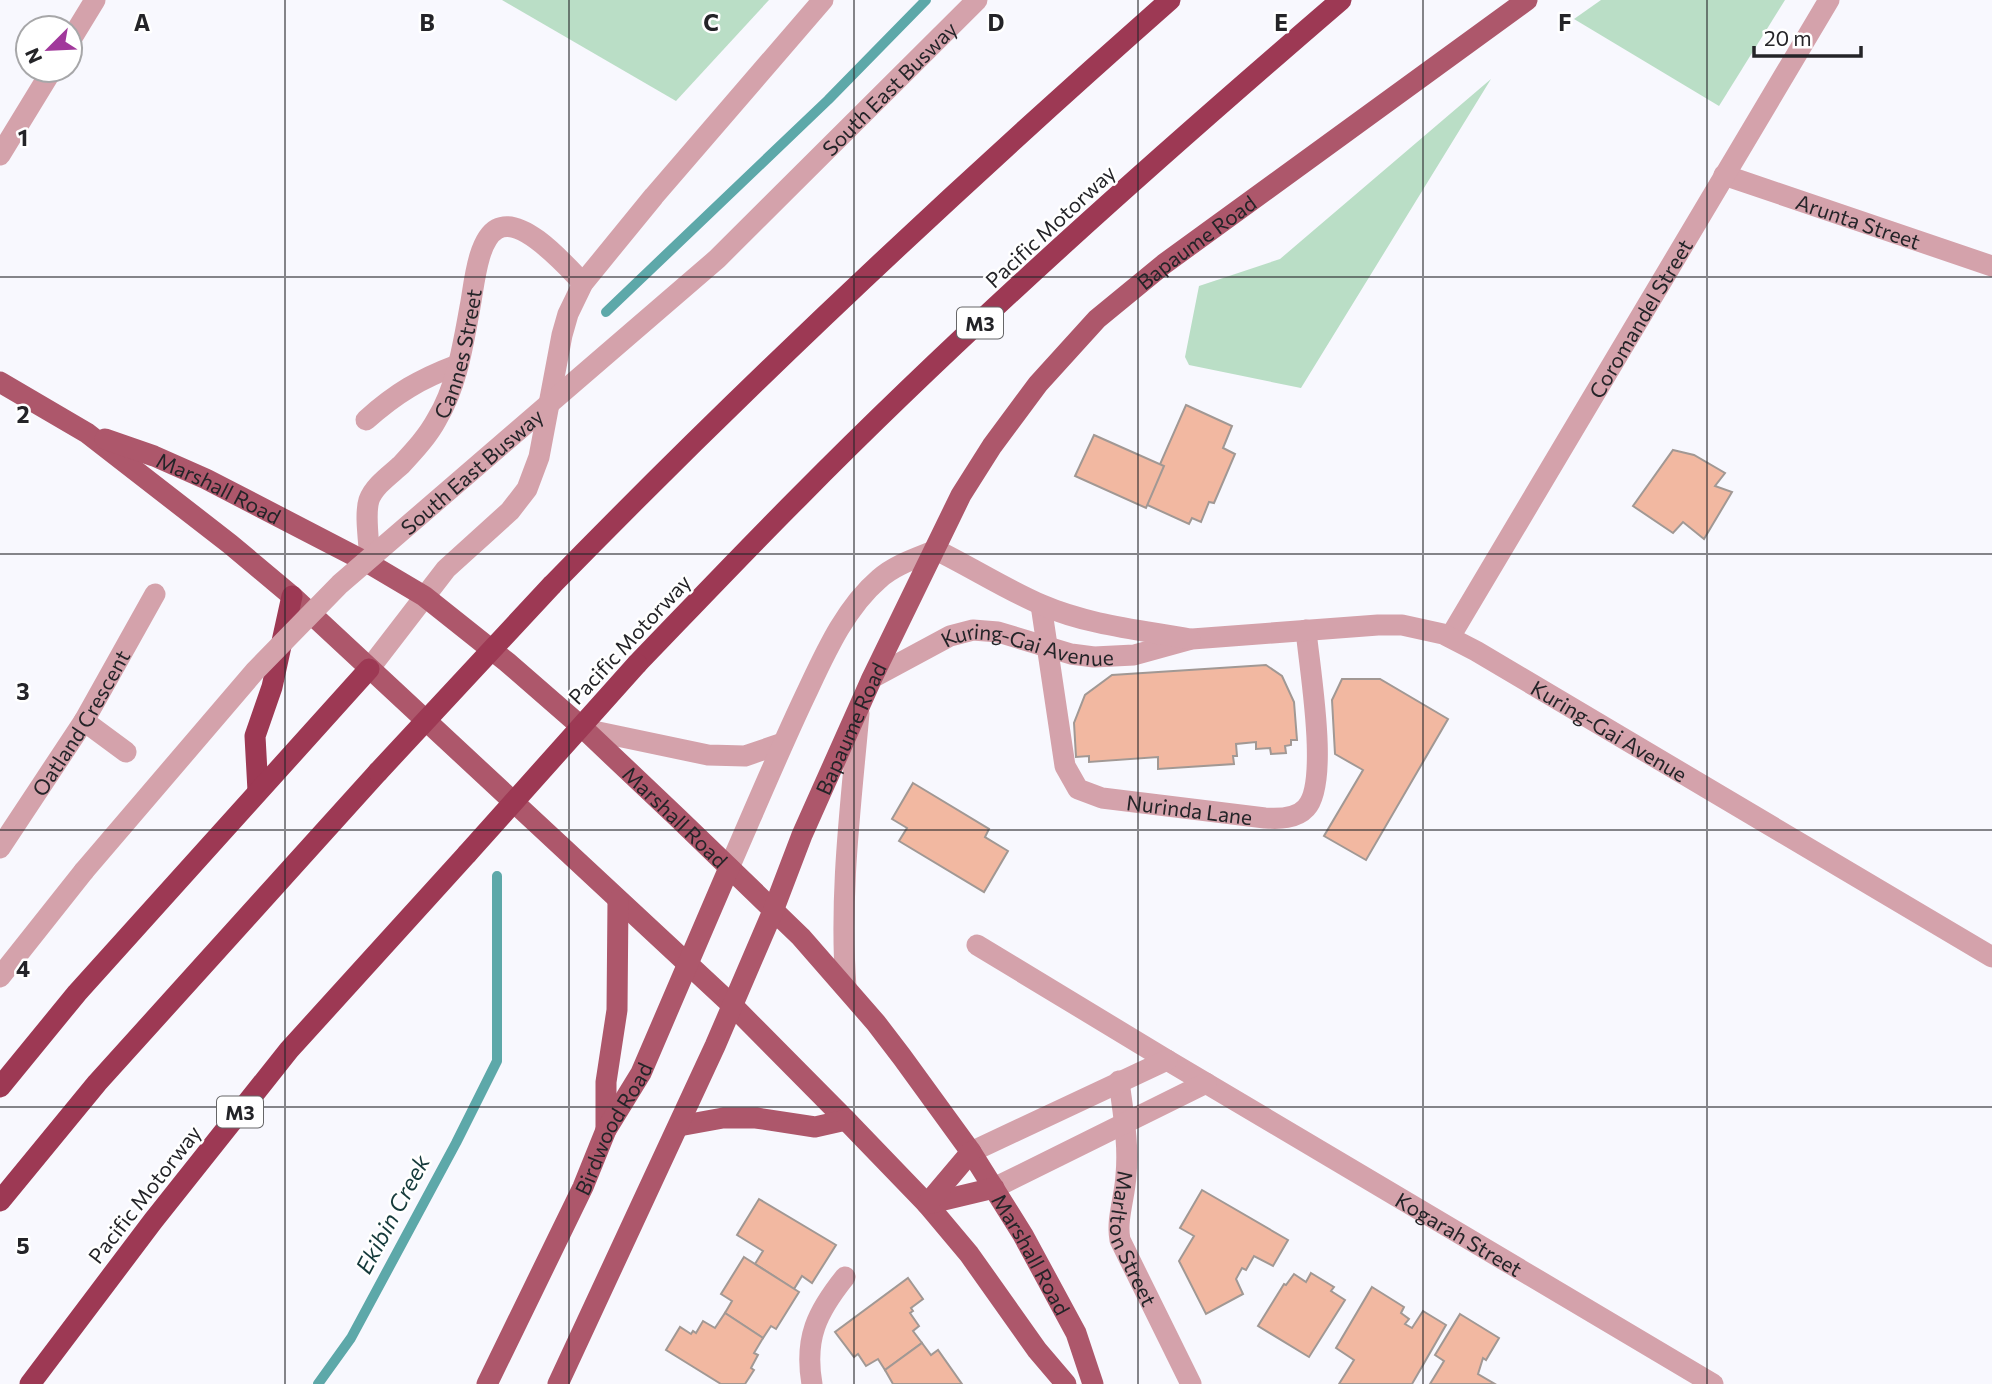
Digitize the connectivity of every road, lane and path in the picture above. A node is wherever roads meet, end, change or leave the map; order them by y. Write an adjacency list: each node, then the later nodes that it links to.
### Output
1 (95, 0): 8 (street)
2 (823, 0): 13 (street)
3 (977, 0): 43 (street, South East Busway, bridge)
4 (1170, 0): 56 (highway, bridge)
5 (1341, 0): 60 (highway, Pacific Motorway / M3, bridge)
6 (1527, 0): 18 (main road, Bapaume Road)
7 (1829, 0): 11 (street, Coromandel Street)
8 (84, 18)
9 (43, 84): 10 (street)
10 (0, 155)
11 (1724, 175): 12 (street, Arunta Street); 25 (street, Coromandel Street)
12 (1992, 266)
13 (583, 283): 14 (street, Cannes Street); 22 (street)
14 (457, 365): 16 (street); 19 (street, Cannes Street)
15 (0, 382): 17 (main road, Marshall Road)
16 (366, 420)
17 (87, 433): 19 (main road, Marshall Road); 21 (main road, Marshall Road)
18 (936, 550): 23 (street, Kuring-Gai Avenue); 29 (main road, Bapaume Road); 33 (street)
19 (370, 564): 22 (main road, Marshall Road)
20 (155, 594): 31 (street, Oatland Crescent)
21 (292, 596): 28 (main road, Marshall Road); 35 (highway)
22 (424, 596): 28 (street); 32 (main road, Marshall Road)
23 (1041, 605): 26 (street, Kuring-Gai Avenue); 27 (street, Nurinda Lane)
24 (1306, 630): 25 (street, Kuring-Gai Avenue); 26 (street, Kuring-Gai Avenue); 27 (street, Nurinda Lane)
25 (1450, 637): 41 (street, Kuring-Gai Avenue)
26 (1192, 639): 27 (street, Kuring-Gai Avenue)
27 (1046, 647): 29 (street, Kuring-Gai Avenue)
28 (369, 669): 35 (highway); 38 (main road, Marshall Road)
29 (872, 678): 30 (main road, Bapaume Road)
30 (859, 707): 39 (main road, Bapaume Road); 44 (street)
31 (84, 721): 34 (street); 36 (street, Oatland Crescent)
32 (584, 729): 33 (street); 37 (main road, Marshall Road)
33 (783, 743): 37 (street)
34 (126, 752)
35 (258, 791): 49 (highway)
36 (0, 848)
37 (729, 868): 39 (main road, Marshall Road); 42 (main road, Birdwood Road)
38 (618, 900): 42 (main road, Marshall Road); 53 (main road)
39 (773, 911): 44 (main road, Marshall Road); 45 (main road)
40 (977, 945): 46 (street, Kogarah Street)
41 (1992, 957)
42 (687, 964): 45 (main road, Marshall Road); 53 (main road, Birdwood Road)
43 (0, 976)
44 (846, 987): 54 (main road, Marshall Road)
45 (732, 1005): 50 (main road, Marshall Road); 52 (main road)
46 (1167, 1060): 47 (street); 48 (street, Kogarah Street)
47 (1119, 1081): 51 (street, Marlton Street); 54 (street)
48 (1206, 1083): 51 (street); 66 (street, Kogarah Street)
49 (0, 1087)
50 (846, 1120): 52 (main road); 57 (main road, Marshall Road)
51 (1125, 1123): 55 (street); 65 (street, Marlton Street)
52 (679, 1126): 59 (main road)
53 (606, 1130): 61 (main road, Birdwood Road)
54 (971, 1152): 55 (main road, Marshall Road); 57 (main road)
55 (993, 1188): 57 (main road); 64 (main road, Marshall Road)
56 (0, 1201)
57 (927, 1204): 63 (main road, Marshall Road)
58 (845, 1277): 62 (street)
59 (564, 1380)
60 (30, 1384)
61 (487, 1384)
62 (812, 1384)
63 (1066, 1384)
64 (1093, 1384)
65 (1191, 1384)
66 (1713, 1384)

